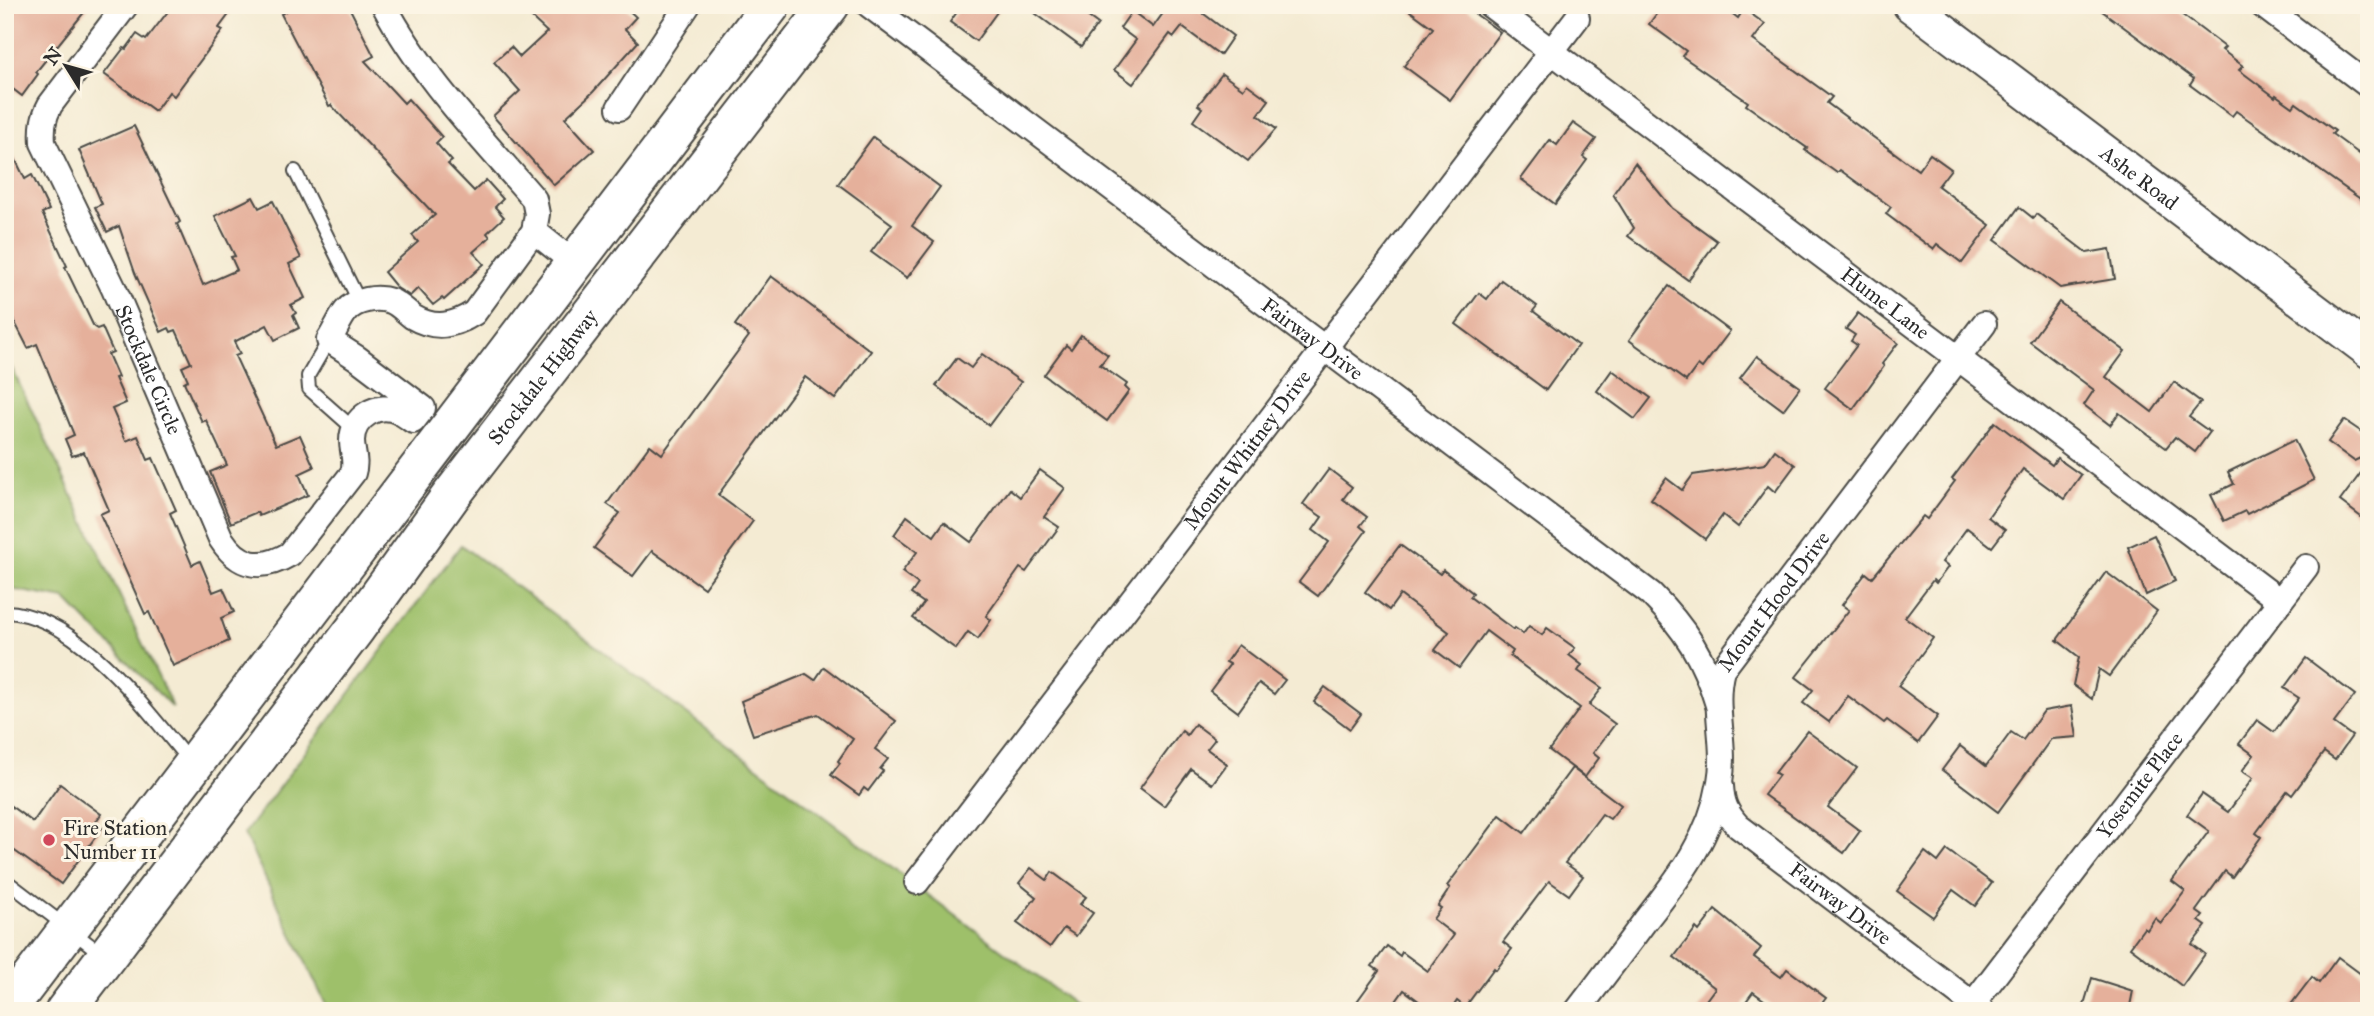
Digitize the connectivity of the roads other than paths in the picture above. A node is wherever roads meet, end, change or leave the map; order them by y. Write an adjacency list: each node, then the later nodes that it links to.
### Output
1 (126, 5): 24 (street, Stockdale Circle)
2 (384, 5): 15 (street)
3 (688, 5): 13 (street)
4 (771, 5): 16 (main road, Stockdale Highway)
5 (830, 5): 30 (main road, Stockdale Highway)
6 (869, 5): 20 (street, Fairway Drive)
7 (1490, 5): 11 (street, Hume Lane)
8 (1910, 5): 21 (street, Ashe Road)
9 (2262, 5): 12 (street)
10 (1577, 18): 11 (street, Mount Whitney Drive)
11 (1551, 51): 20 (street, Mount Whitney Drive); 22 (street, Hume Lane)
12 (2369, 86)
13 (619, 108)
14 (295, 171): 17 (lane)
15 (534, 231): 16 (street); 17 (street)
16 (574, 263): 23 (main road, Stockdale Highway)
17 (359, 301): 19 (street)
18 (1984, 324): 22 (street, Mount Hood Drive)
19 (329, 340): 23 (street); 24 (lane)
20 (1325, 347): 29 (street, Fairway Drive); 34 (street, Mount Whitney Drive)
21 (2369, 351)
22 (1958, 358): 26 (street, Hume Lane); 29 (street, Mount Hood Drive)
23 (431, 425): 24 (street); 28 (main road, Stockdale Highway)
24 (354, 429)
25 (2306, 568): 26 (street, Yosemite Place)
26 (2280, 601): 37 (street, Yosemite Place)
27 (5, 612): 31 (lane)
28 (275, 657): 30 (main road, Stockdale Highway); 31 (main road, Stockdale Highway)
29 (1718, 705): 32 (street, Mount Hood Drive)
30 (262, 752): 36 (main road, Stockdale Highway)
31 (193, 765): 35 (main road, Stockdale Highway)
32 (1720, 782): 37 (street, Fairway Drive); 40 (street, Mount Hood Drive)
33 (5, 880): 35 (lane)
34 (918, 882)
35 (68, 929): 36 (lane); 38 (main road, Stockdale Highway)
36 (106, 957): 39 (main road, Stockdale Highway)
37 (1978, 1007)
38 (6, 1011)
39 (65, 1011)
40 (1577, 1011)

